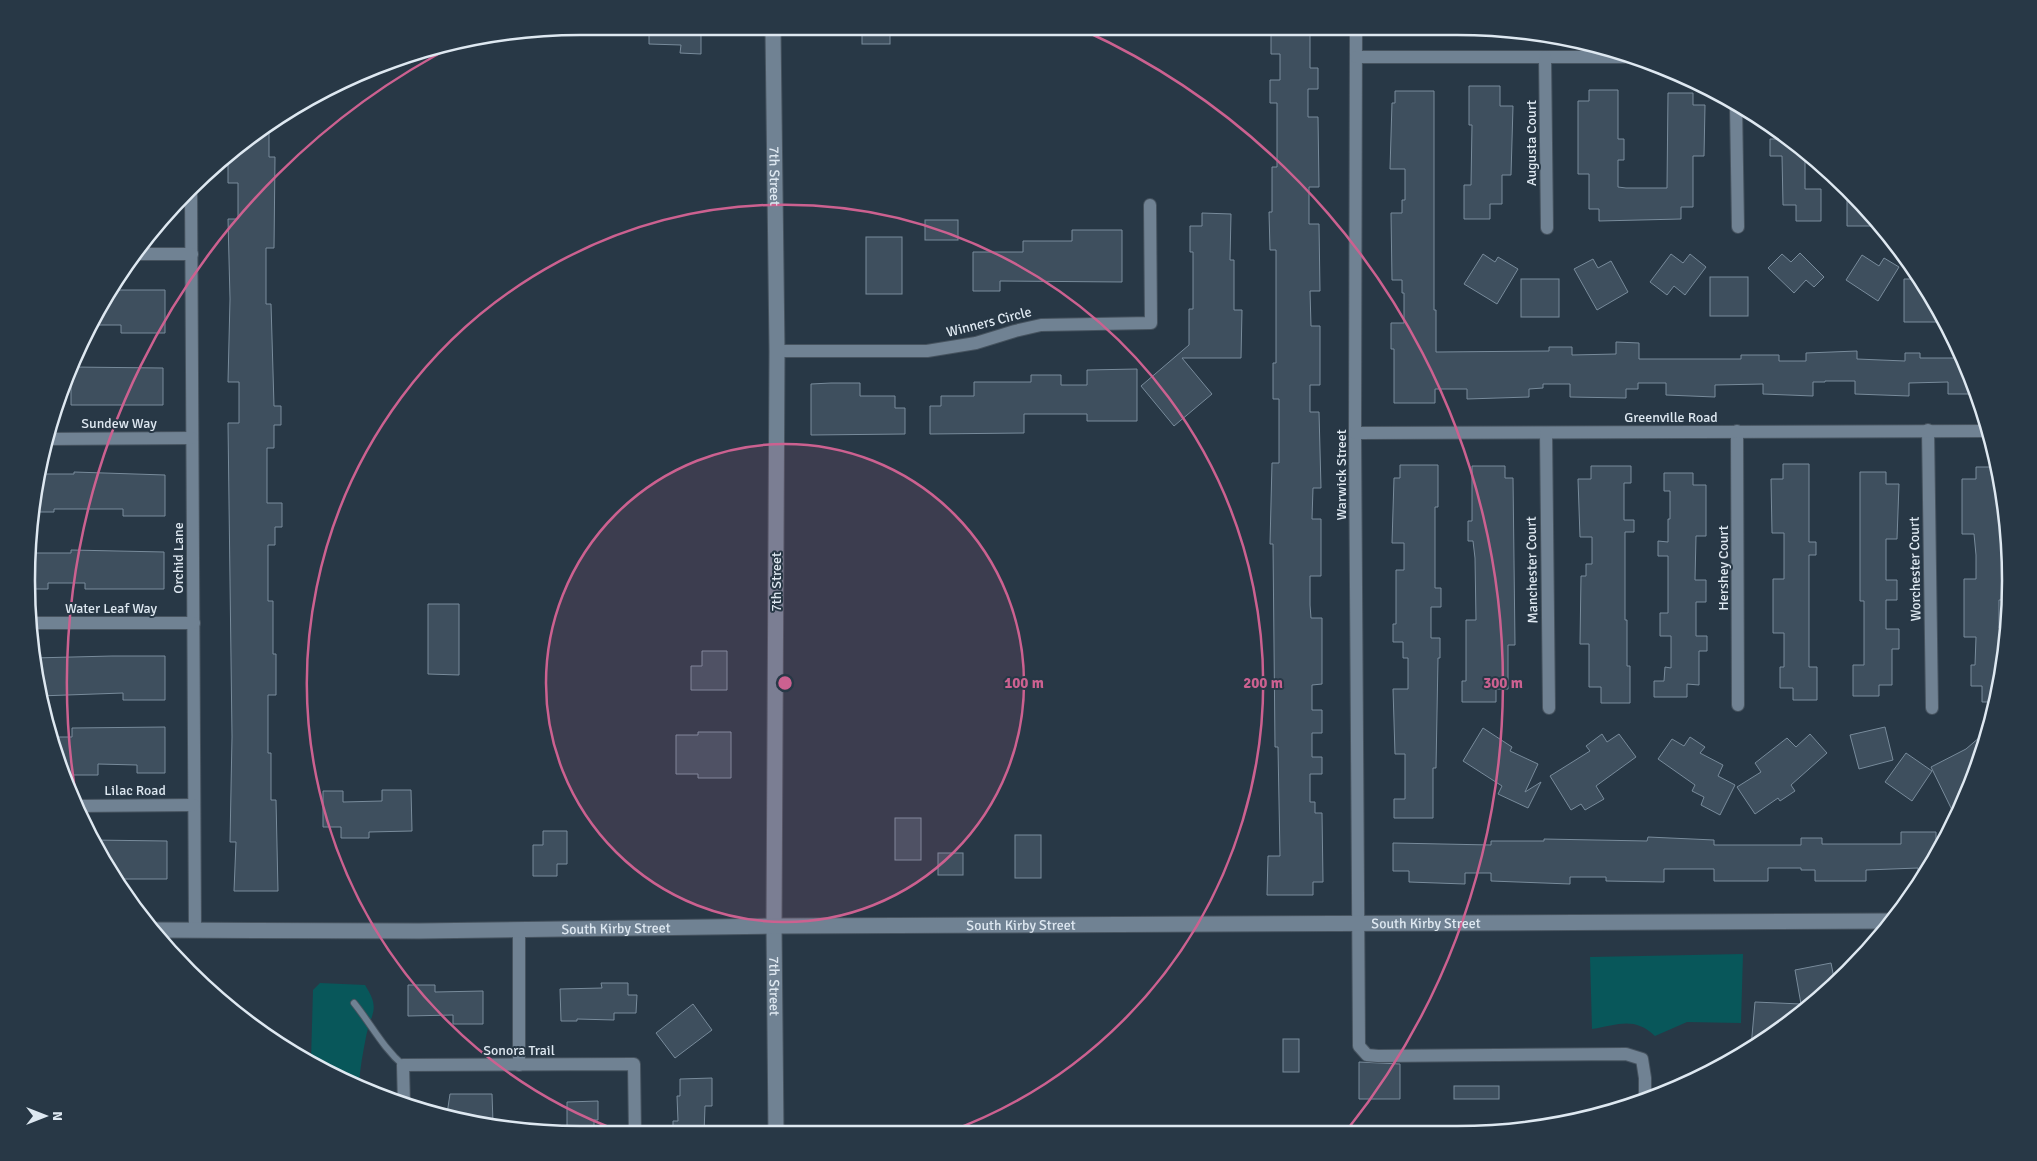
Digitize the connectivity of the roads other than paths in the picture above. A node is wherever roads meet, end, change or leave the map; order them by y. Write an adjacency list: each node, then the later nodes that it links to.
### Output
1 (773, 35): 13 (street, 7th Street)
2 (1356, 35): 3 (street, Warwick Street)
3 (1356, 57): 4 (street); 17 (street, Warwick Street)
4 (1545, 57): 5 (street); 10 (street, Augusta Court)
5 (1608, 57)
6 (1736, 112): 9 (street)
7 (192, 198): 12 (street, Orchid Lane)
8 (1150, 205): 13 (street, Winners Circle)
9 (1738, 227)
10 (1547, 228)
11 (144, 254): 12 (street)
12 (192, 254): 19 (street, Orchid Lane)
13 (777, 352): 30 (street, 7th Street)
14 (1928, 430): 15 (street, Greenville Road); 16 (street, Greenville Road); 25 (street, Worchester Court)
15 (1980, 430)
16 (1737, 431): 18 (street, Greenville Road); 23 (street, Hershey Court)
17 (1355, 433): 18 (street, Greenville Road); 29 (street, Warwick Street)
18 (1546, 433): 24 (street, Manchester Court)
19 (192, 438): 20 (street, Sundew Way); 22 (street, Orchid Lane)
20 (54, 439)
21 (37, 623): 22 (street, Water Leaf Way)
22 (194, 623): 26 (street, Orchid Lane)
23 (1738, 705)
24 (1549, 708)
25 (1932, 708)
26 (194, 805): 27 (street, Lilac Road); 31 (street, Orchid Lane)
27 (84, 806)
28 (1882, 921): 29 (street, South Kirby Street)
29 (1358, 922): 30 (street, South Kirby Street); 37 (street, Warwick Street)
30 (774, 926): 33 (street, South Kirby Street); 40 (street, 7th Street)
31 (195, 929): 32 (street, South Kirby Street); 33 (street, South Kirby Street)
32 (162, 930)
33 (519, 930): 36 (street)
34 (354, 1002): 35 (lane)
35 (404, 1065): 36 (street, Sonora Trail); 38 (street)
36 (519, 1065): 39 (street, Sonora Trail)
37 (1645, 1092)
38 (404, 1097)
39 (635, 1126)
40 (776, 1126)

